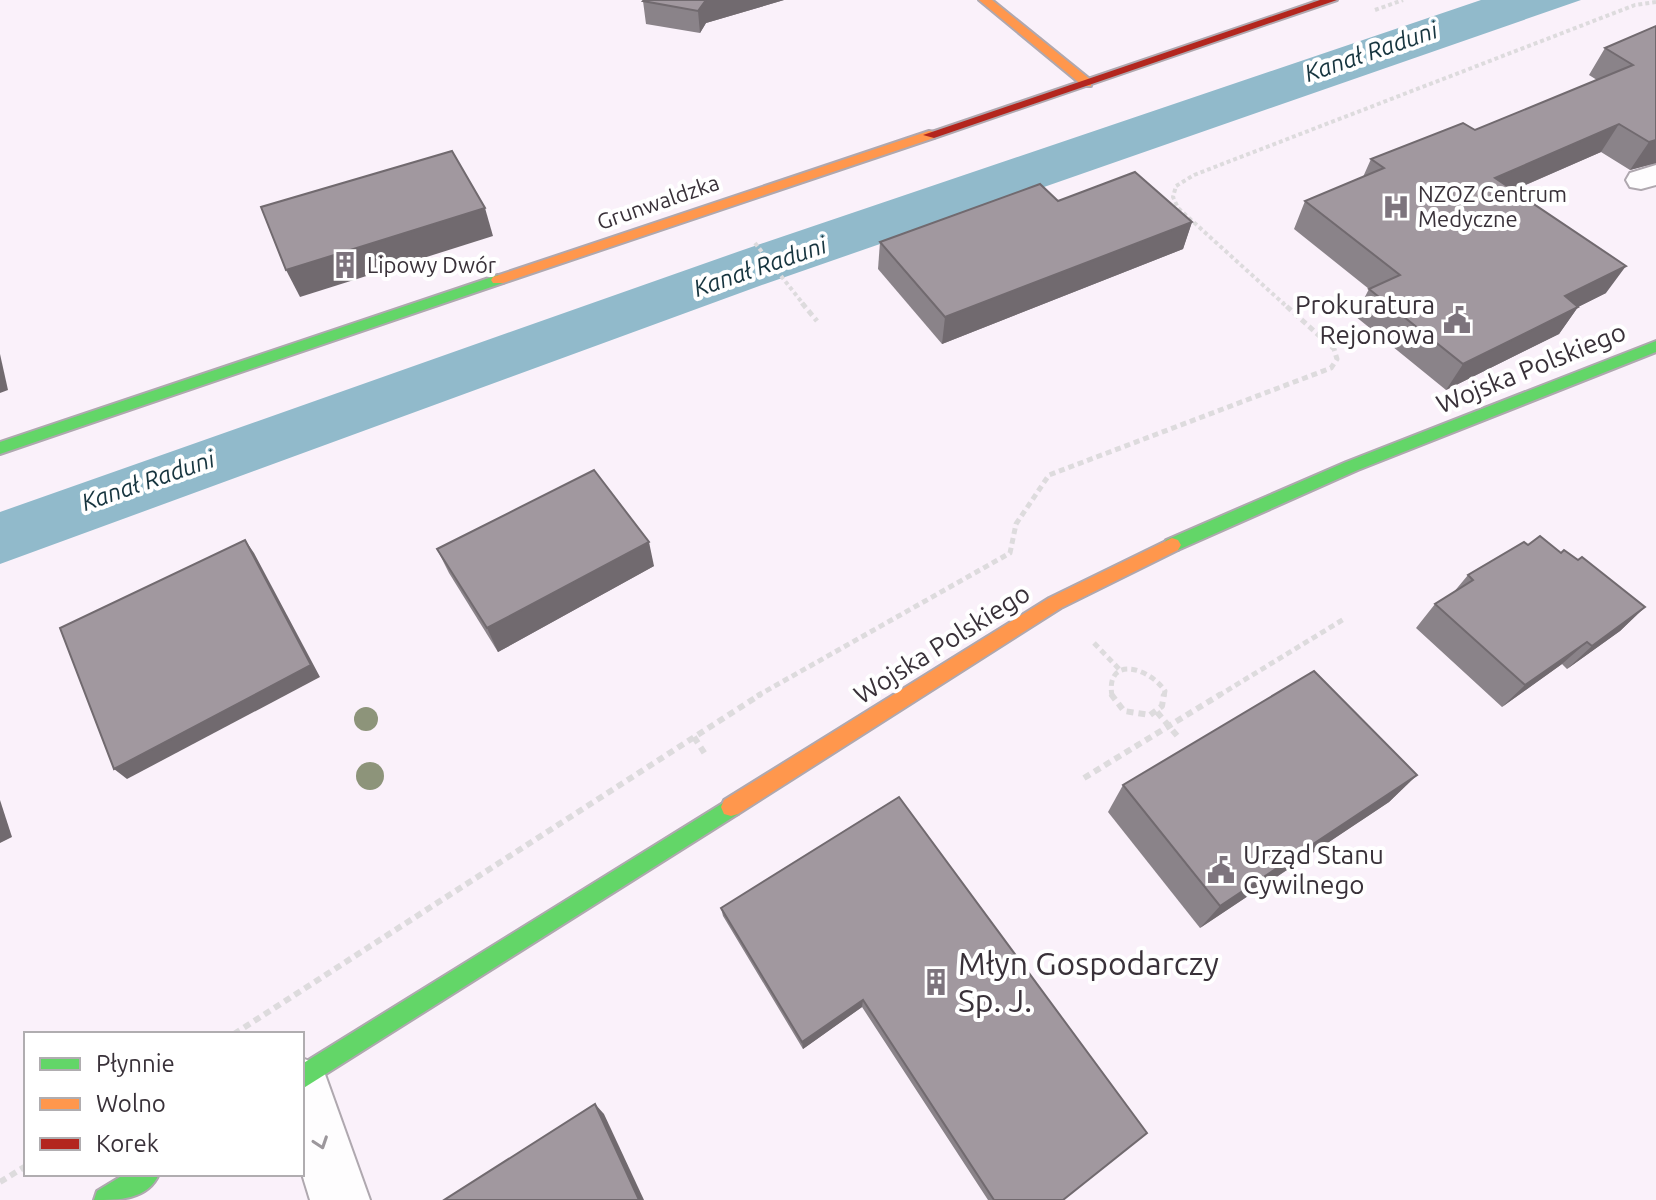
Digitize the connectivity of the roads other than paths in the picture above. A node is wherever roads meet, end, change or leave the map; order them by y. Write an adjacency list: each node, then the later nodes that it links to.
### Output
1 (985, 0): 3 (main road)
2 (1331, 0): 3 (main road, Grunwaldzka)
3 (1087, 83): 5 (main road, Grunwaldzka)
4 (1656, 346): 6 (main road, Wojska Polskiego)
5 (0, 448)
6 (304, 1076)
7 (304, 1092): 10 (street, one-way to 10)
8 (144, 1176): 9 (main road)
9 (106, 1200)
10 (340, 1200)

